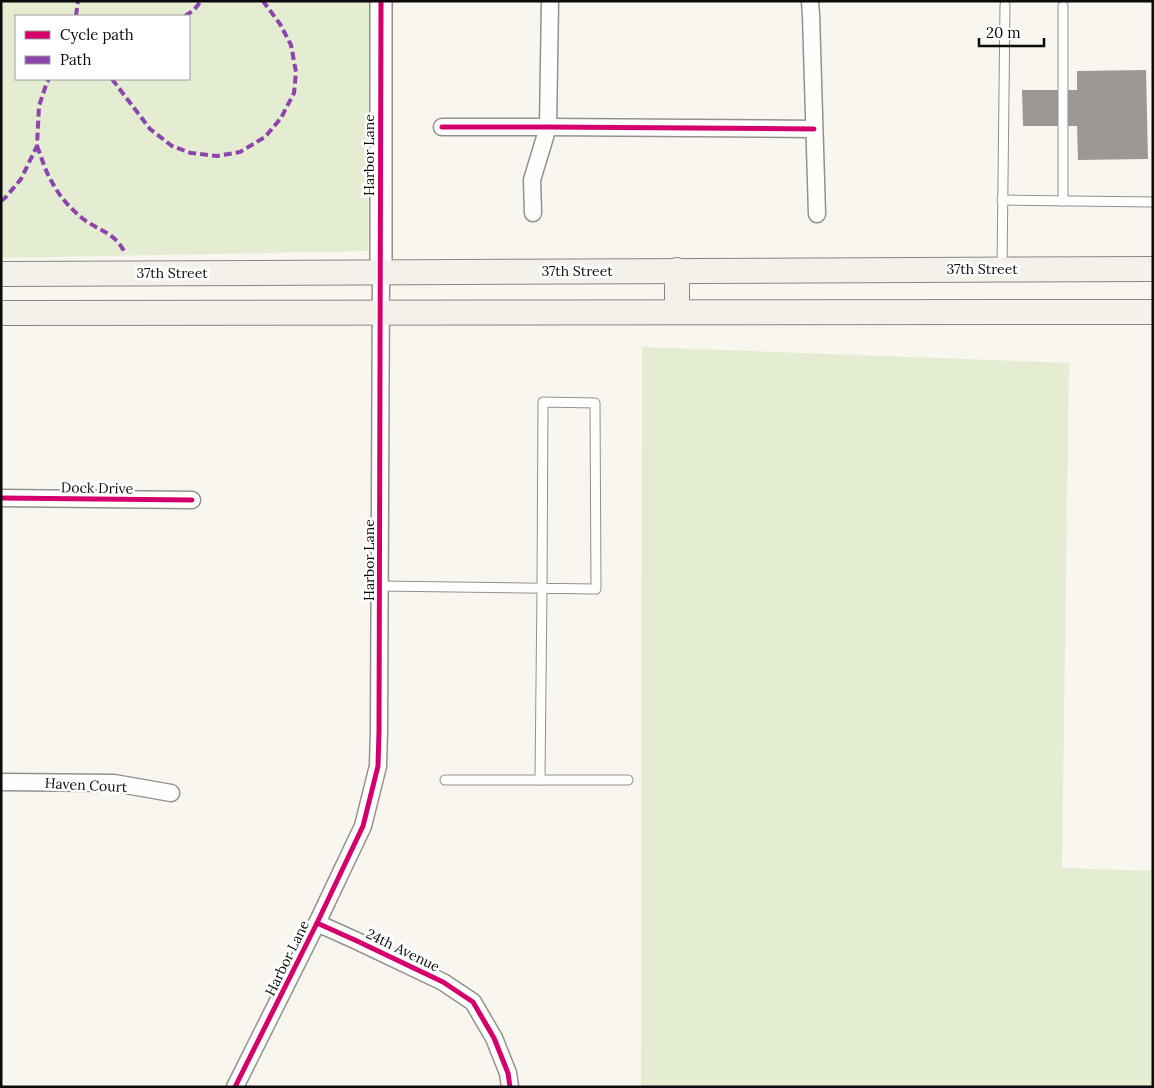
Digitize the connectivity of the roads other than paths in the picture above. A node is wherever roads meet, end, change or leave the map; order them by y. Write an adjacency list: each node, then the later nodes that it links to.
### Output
1 (381, 1): 17 (street, Harbor Lane)
2 (550, 1): 6 (street)
3 (810, 1): 8 (street)
4 (1005, 5): 9 (lane)
5 (1063, 6): 10 (lane)
6 (548, 126): 7 (street); 8 (street); 12 (street)
7 (442, 127)
8 (814, 129): 13 (street)
9 (1002, 200): 10 (lane); 14 (lane)
10 (1064, 201): 11 (lane)
11 (1153, 202)
12 (533, 213)
13 (817, 214)
14 (1002, 268): 15 (main road, 37th Street); 16 (main road, 37th Street)
15 (1153, 268)
16 (677, 270): 17 (main road, 37th Street); 19 (main road)
17 (381, 272): 18 (main road, 37th Street); 22 (street, Harbor Lane)
18 (1, 274)
19 (677, 312): 20 (main road); 22 (main road)
20 (1153, 312)
21 (1, 313): 22 (main road)
22 (381, 313): 25 (street, Harbor Lane)
23 (1, 498): 24 (street, Dock Drive)
24 (192, 500)
25 (380, 586): 26 (lane); 32 (street, Harbor Lane)
26 (542, 588): 26 (lane); 28 (lane)
27 (445, 780): 28 (lane)
28 (540, 780): 29 (lane)
29 (628, 780)
30 (1, 782): 31 (street, Haven Court)
31 (171, 793)
32 (317, 923): 33 (street, Harbor Lane); 34 (street, 24th Avenue)
33 (235, 1087)
34 (510, 1087)

